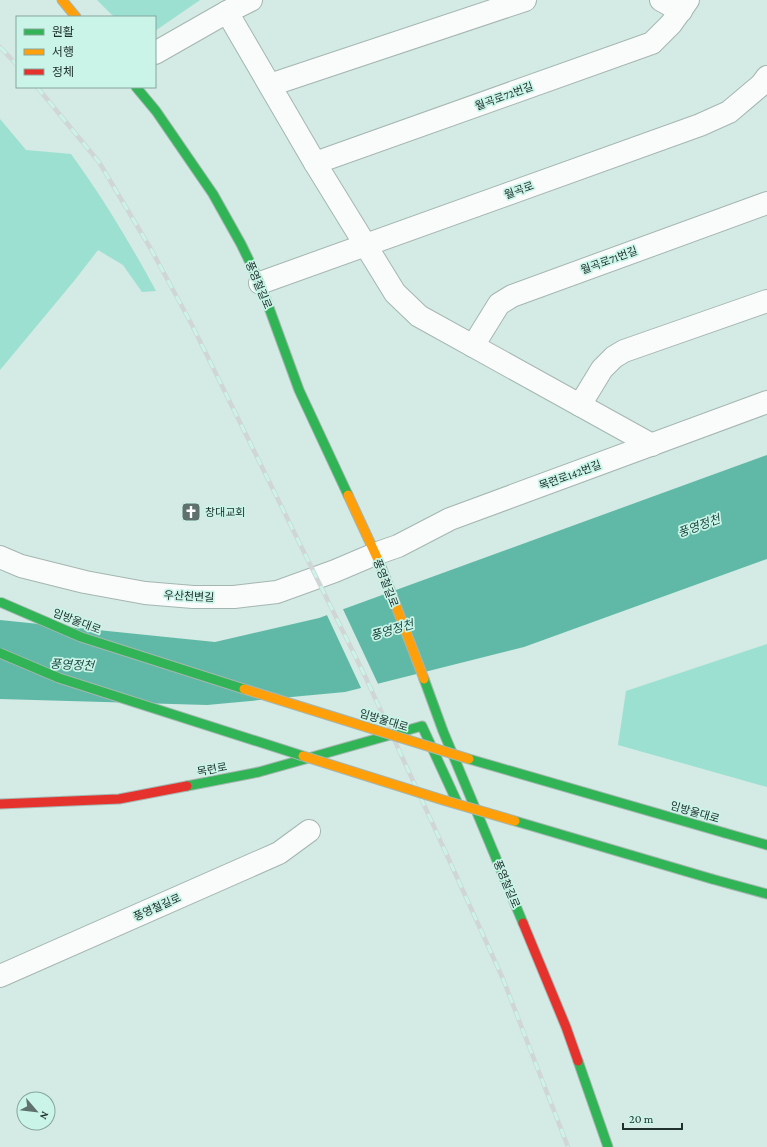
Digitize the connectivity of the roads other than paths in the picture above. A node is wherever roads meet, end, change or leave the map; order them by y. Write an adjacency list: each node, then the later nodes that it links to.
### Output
1 (62, 0): 7 (street)
2 (251, 0): 6 (street)
3 (525, 0): 10 (street)
4 (660, 0): 5 (street, 월곡로72번길)
5 (684, 5): 12 (street, 월곡로72번길)
6 (227, 12): 8 (street); 10 (street)
7 (75, 16)
8 (156, 52)
9 (767, 77): 14 (street, 월곡로)
10 (270, 85): 12 (street)
11 (137, 88): 15 (street, 풍영철길로)
12 (315, 163): 14 (street)
13 (767, 203): 17 (street, 월곡로71번길)
14 (366, 245): 15 (street, 월곡로); 17 (street)
15 (260, 283): 22 (street, 풍영철길로)
16 (767, 301): 19 (street)
17 (473, 346): 19 (street)
18 (767, 402): 20 (street, 목련로142번길)
19 (580, 405): 20 (street)
20 (652, 445): 22 (street, 목련로142번길)
21 (0, 557): 22 (street, 우산천변길)
22 (377, 559): 30 (street, 풍영철길로)
23 (0, 602): 28 (street, 임방울대로, bridge)
24 (0, 653): 31 (street, bridge)
25 (0, 804): 26 (street, 목련로)
26 (464, 818)
27 (309, 831): 32 (street, 풍영철길로)
28 (767, 845)
29 (484, 851): 30 (street)
30 (497, 860): 33 (street, 풍영철길로)
31 (767, 894)
32 (0, 976)
33 (608, 1147)

